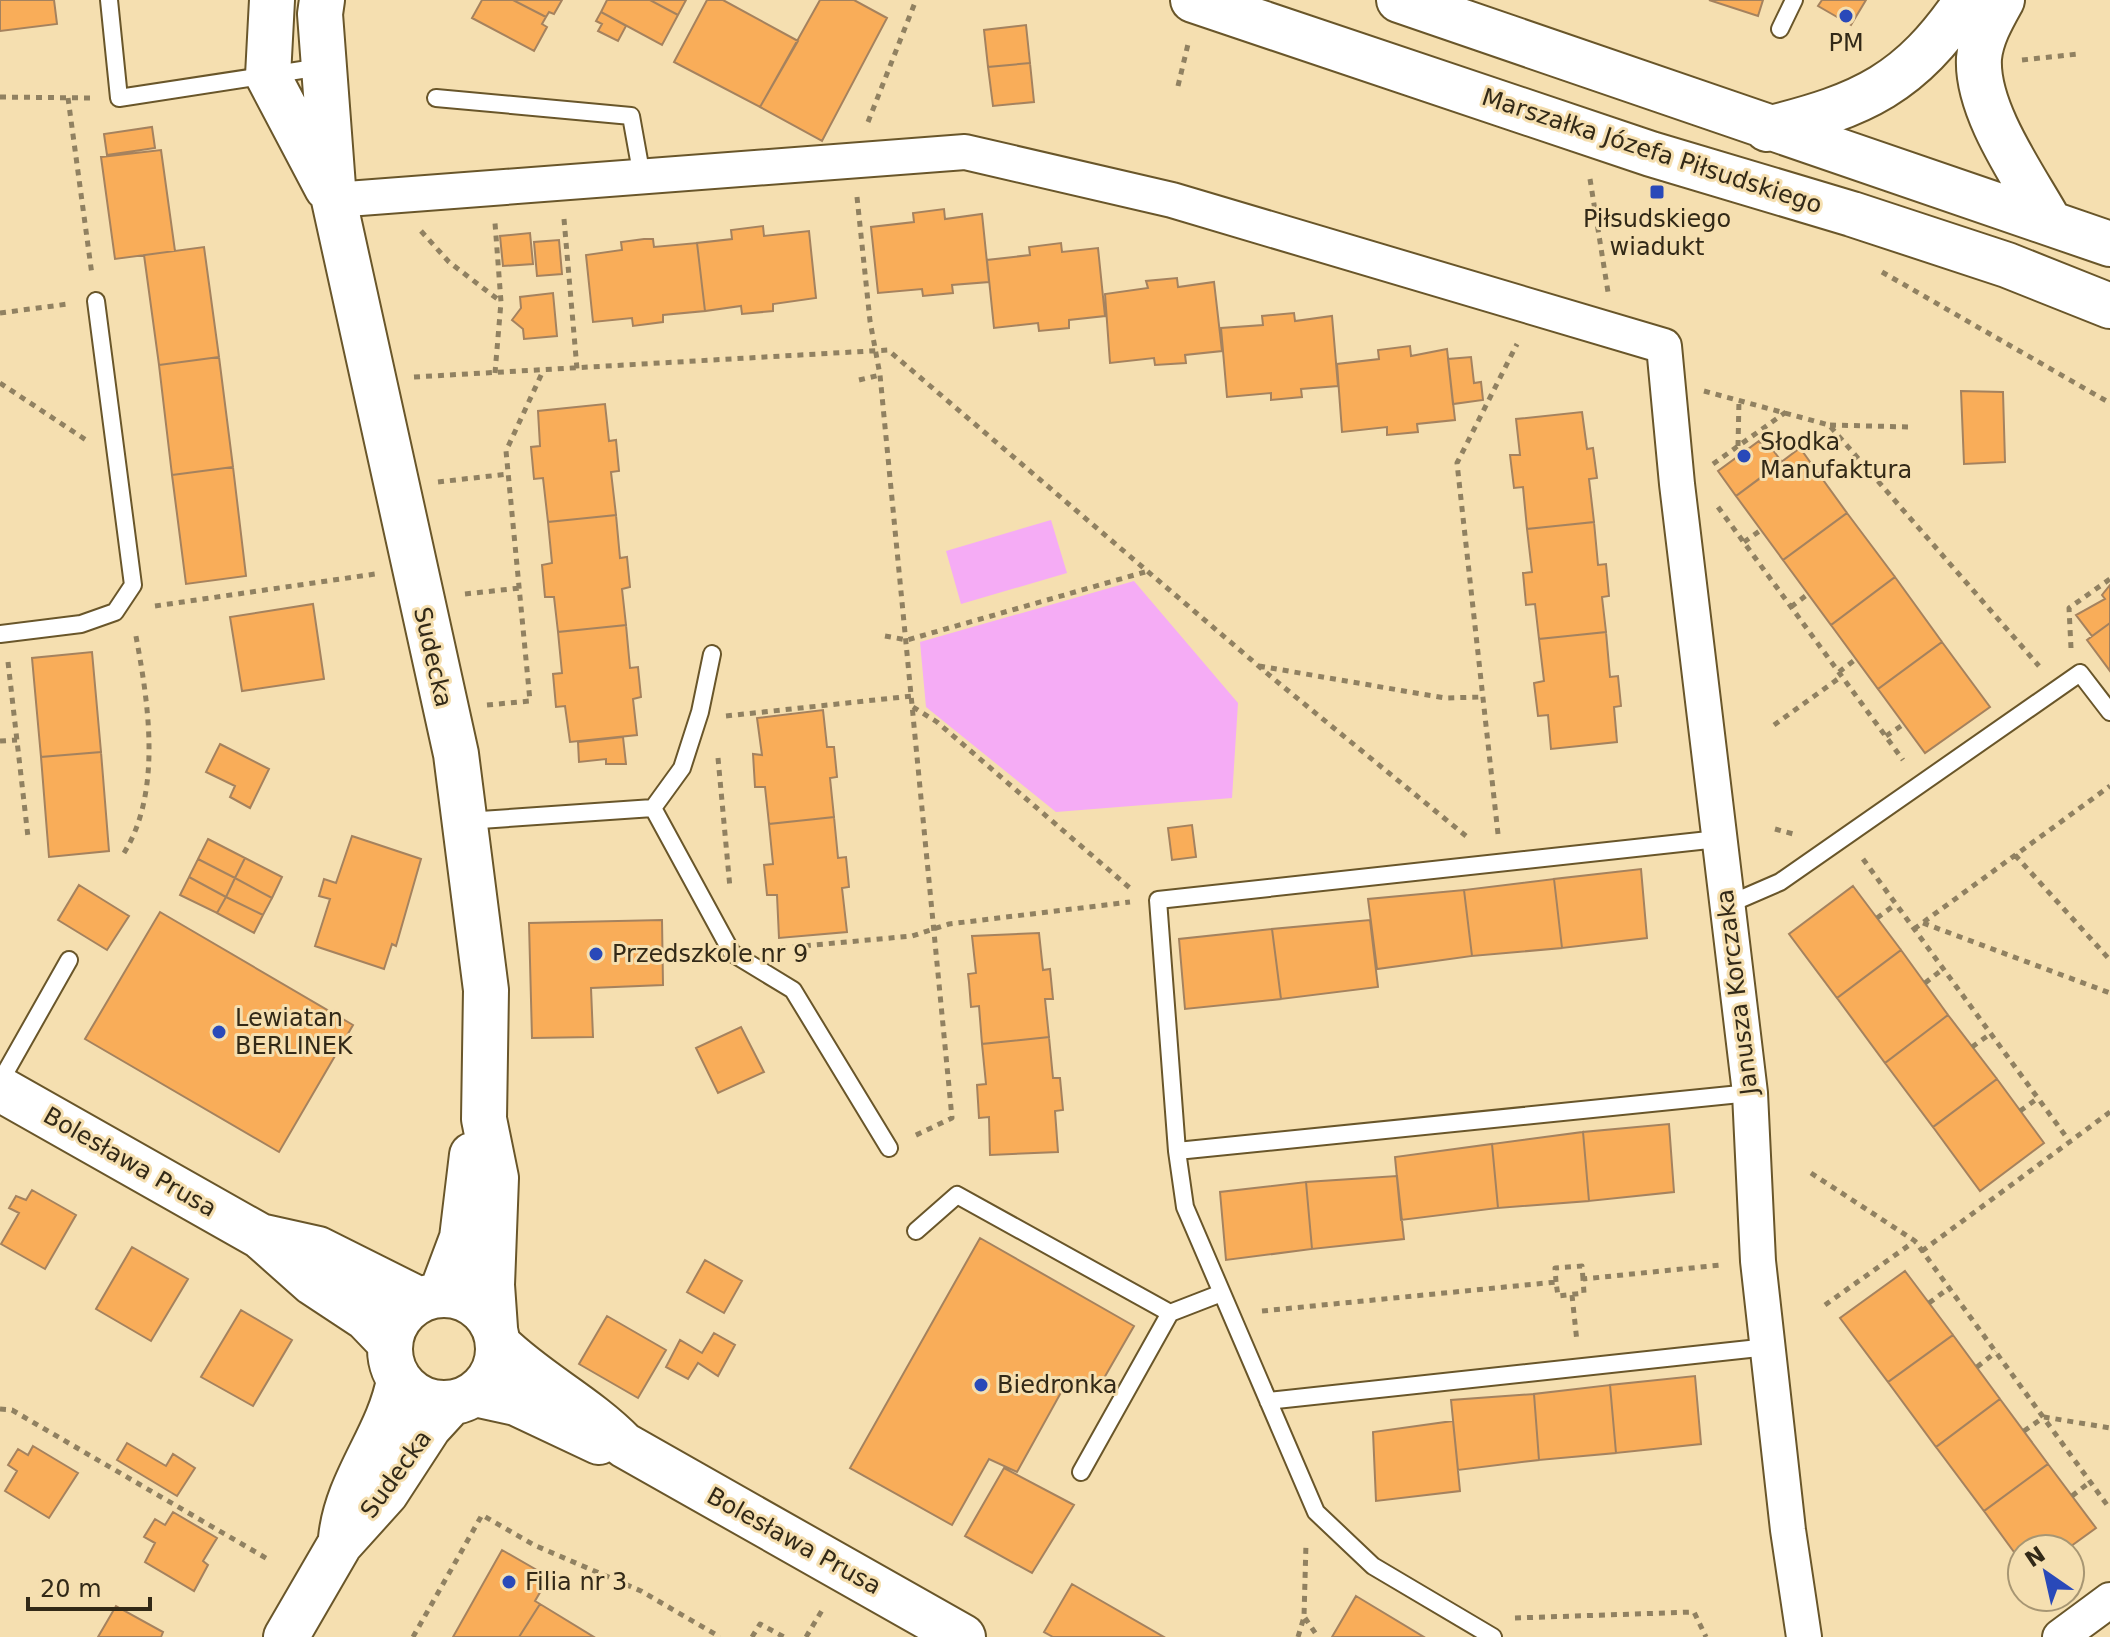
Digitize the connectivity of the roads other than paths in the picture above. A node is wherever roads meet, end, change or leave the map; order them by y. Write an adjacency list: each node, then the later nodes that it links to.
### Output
1 (109, 0): 11 (lane)
2 (272, 0): 11 (street)
3 (322, 0): 10 (street, Sudecka)
4 (1399, 0): 13 (street)
5 (1794, 0): 9 (lane)
6 (1967, 0): 13 (street)
7 (2002, 0): 16 (street)
8 (1191, 20): 19 (street, Marszałka Józefa Piłsudskiego)
9 (1780, 29)
10 (326, 67): 11 (lane); 15 (street, Sudecka)
11 (268, 76): 15 (street, Sudecka)
12 (436, 98): 14 (lane)
13 (1767, 129): 16 (street)
14 (642, 177): 15 (street); 25 (street, Janusza Korczaka)
15 (334, 200): 24 (street, Sudecka)
16 (2050, 223): 17 (street)
17 (2110, 244)
18 (96, 301): 20 (lane)
19 (2103, 305)
20 (3, 634)
21 (712, 654): 23 (lane)
22 (2110, 712): 26 (lane)
23 (653, 808): 24 (lane); 32 (lane)
24 (464, 821): 31 (street, Sudecka)
25 (1718, 839): 26 (street, Janusza Korczaka); 33 (lane)
26 (1727, 905): 30 (street, Janusza Korczaka)
27 (69, 960): 28 (lane)
28 (0, 1082)
29 (0, 1089): 35 (street, Bolesława Prusa)
30 (1750, 1093): 33 (lane); 40 (street, Janusza Korczaka)
31 (484, 1119): 37 (street, Sudecka); 39 (street, Sudecka)
32 (889, 1148)
33 (1177, 1151): 36 (lane)
34 (916, 1231): 38 (lane)
35 (260, 1236): 37 (street, Bolesława Prusa); 41 (street, Bolesława Prusa)
36 (1219, 1294): 38 (lane); 43 (lane)
37 (430, 1297): 39 (street); 41 (street)
38 (1170, 1313): 45 (lane)
39 (497, 1337): 42 (street); 44 (street, Bolesława Prusa)
40 (1768, 1347): 43 (lane); 51 (street, Janusza Korczaka)
41 (394, 1361): 42 (street); 46 (street, Sudecka)
42 (463, 1399): 44 (street, Bolesława Prusa); 46 (street, Sudecka)
43 (1268, 1401): 50 (lane)
44 (624, 1445): 49 (street, Bolesława Prusa)
45 (1081, 1472)
46 (340, 1544): 48 (street, Sudecka)
47 (2110, 1600): 52 (street)
48 (286, 1637)
49 (963, 1637)
50 (1493, 1637)
51 (1804, 1637)
52 (2060, 1637)

